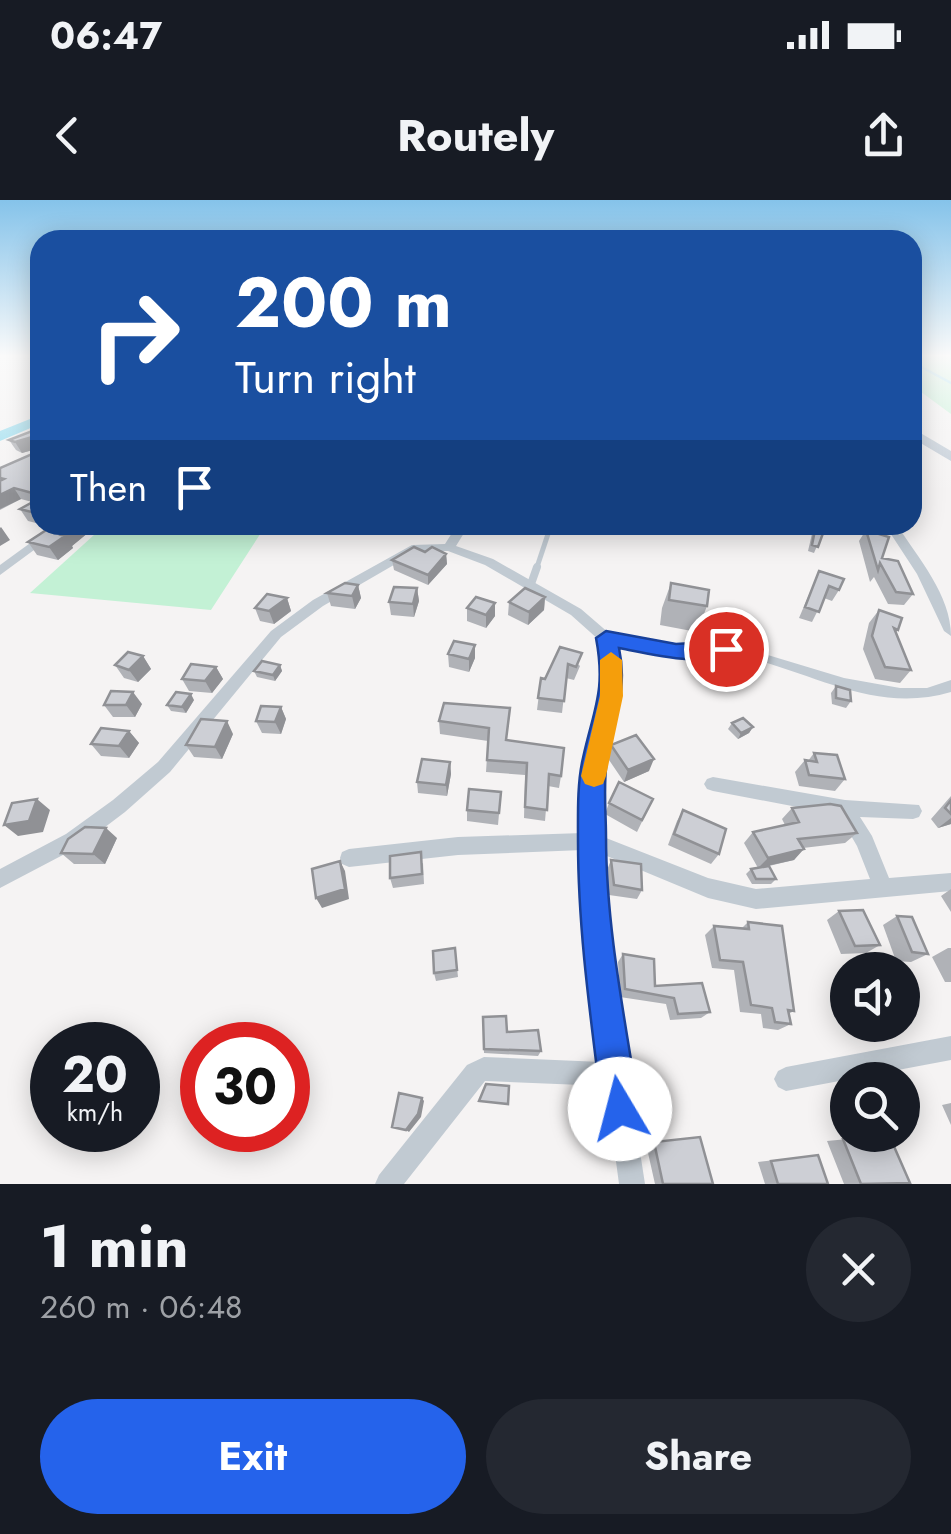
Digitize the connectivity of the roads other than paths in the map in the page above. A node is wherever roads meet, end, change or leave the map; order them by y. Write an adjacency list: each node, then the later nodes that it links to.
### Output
1 (922, 438): 2 (main road)
2 (951, 457)
3 (49, 535): 8 (street)
4 (457, 535): 7 (street)
5 (548, 535): 9 (lane)
6 (898, 535): 10 (street)
7 (449, 548): 9 (street); 18 (street)
8 (0, 571)
9 (531, 584): 11 (street)
10 (951, 631)
11 (606, 638): 12 (street); 16 (street)
12 (951, 686)
13 (713, 784): 14 (street)
14 (844, 808): 15 (street); 20 (street)
15 (913, 811)
16 (592, 841): 17 (street); 20 (street); 22 (street)
17 (349, 858)
18 (0, 878)
19 (951, 882): 20 (street)
20 (884, 889)
21 (951, 1048): 23 (street)
22 (616, 1074): 24 (street); 25 (street)
23 (786, 1079)
24 (388, 1184)
25 (632, 1184)

